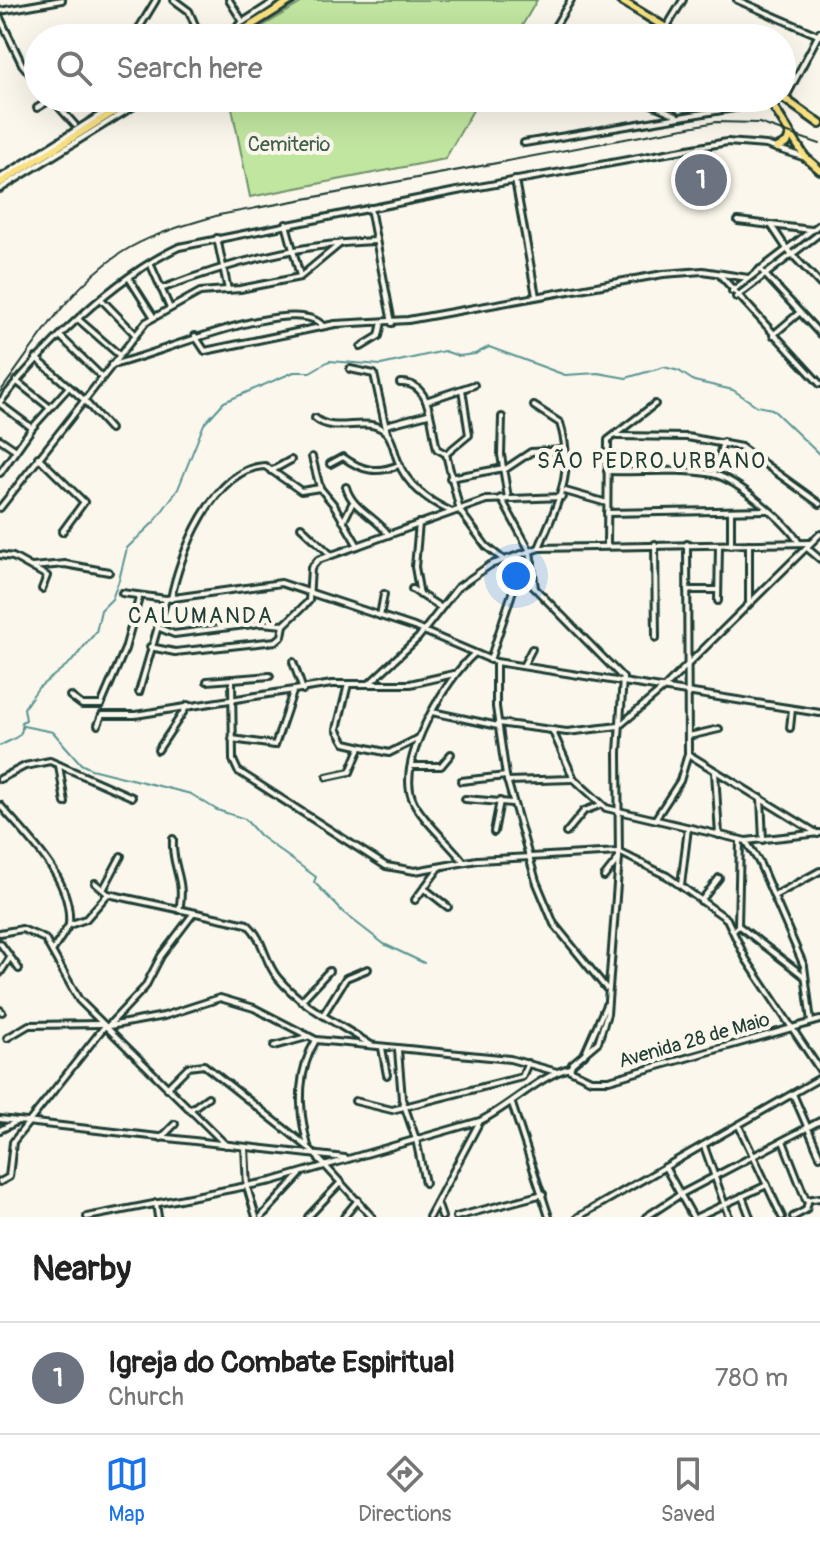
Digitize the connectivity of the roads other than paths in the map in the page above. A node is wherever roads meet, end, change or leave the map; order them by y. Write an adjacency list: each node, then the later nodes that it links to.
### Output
1 (18, 0): 12 (street)
2 (62, 0): 12 (street)
3 (156, 0): 16 (street)
4 (174, 0): 17 (street)
5 (277, 0): 15 (street)
6 (292, 0): 19 (main road)
7 (571, 0): 20 (street)
8 (620, 0): 21 (main road)
9 (683, 0): 22 (street)
10 (737, 0): 23 (street)
11 (230, 1): 15 (street)
12 (24, 6): 13 (street)
13 (0, 11)
14 (0, 18): 26 (street)
15 (243, 22): 18 (street)
16 (141, 24)
17 (194, 24)
18 (240, 24)
19 (253, 24)
20 (556, 24)
21 (659, 24)
22 (668, 24)
23 (794, 24)
24 (796, 25): 25 (street)
25 (820, 35): 27 (street)
26 (24, 66)
27 (796, 77)
28 (796, 105): 39 (main road)
29 (64, 112): 40 (street)
30 (105, 112): 46 (street)
31 (113, 112): 46 (main road)
32 (124, 112): 48 (street)
33 (669, 112): 37 (street)
34 (701, 112): 37 (street)
35 (777, 112): 38 (main road)
36 (782, 112): 38 (main road)
37 (678, 116): 42 (street)
38 (780, 117): 41 (main road)
39 (820, 124)
40 (75, 125)
41 (790, 135): 43 (main road); 44 (main road)
42 (524, 143)
43 (777, 148): 44 (street); 47 (street)
44 (805, 157): 45 (main road)
45 (820, 170)
46 (0, 180)
47 (515, 180): 49 (street); 73 (street)
48 (0, 189)
49 (370, 208): 51 (street); 56 (street)
50 (738, 221): 52 (street)
51 (286, 224): 55 (street); 59 (street)
52 (771, 225): 54 (street); 58 (street)
53 (820, 227): 54 (street); 60 (street)
54 (812, 230): 58 (street)
55 (217, 238): 61 (street); 62 (street)
56 (376, 241): 57 (street); 81 (street)
57 (341, 243): 59 (street); 66 (street)
58 (787, 249): 60 (street); 63 (street)
59 (293, 252): 62 (street); 66 (street)
60 (792, 255): 65 (street); 69 (street)
61 (150, 263): 67 (street); 70 (street)
62 (224, 266): 70 (street); 71 (street)
63 (760, 269): 65 (street); 68 (street)
64 (718, 273): 68 (street); 72 (street); 73 (street)
65 (765, 276): 74 (street); 77 (street)
66 (300, 277): 71 (street)
67 (129, 278): 75 (street); 78 (street)
68 (748, 278): 72 (street)
69 (820, 284)
70 (161, 289): 76 (street)
71 (228, 290): 76 (street)
72 (732, 291): 74 (street)
73 (536, 296): 81 (street)
74 (736, 297): 85 (street)
75 (102, 300): 79 (street); 83 (street)
76 (169, 306): 78 (street)
77 (799, 313): 84 (street); 85 (street)
78 (153, 316): 83 (street)
79 (79, 320): 87 (street); 89 (street)
80 (382, 322): 81 (street); 82 (street); 88 (street)
81 (392, 323)
82 (323, 326): 86 (street); 86 (street)
83 (134, 333): 89 (street)
84 (820, 334)
85 (773, 335): 96 (street)
86 (195, 336): 91 (street)
87 (61, 337): 90 (street); 93 (street)
88 (361, 347)
89 (118, 354): 91 (street)
90 (36, 358): 94 (street); 98 (street)
91 (111, 365): 93 (street)
92 (350, 369): 109 (street)
93 (101, 376): 100 (street)
94 (16, 381): 102 (street); 105 (street)
95 (400, 383): 101 (street)
96 (820, 384)
97 (474, 385): 99 (street)
98 (69, 387): 100 (street); 105 (street)
99 (462, 389): 101 (street); 118 (street)
100 (83, 399): 111 (street); 119 (street)
101 (426, 401): 106 (street)
102 (0, 403): 110 (street)
103 (655, 404): 113 (street)
104 (534, 406): 117 (street)
105 (50, 407): 110 (street)
106 (428, 414): 109 (street); 118 (street)
107 (502, 417): 124 (street)
108 (315, 418): 112 (street)
109 (386, 425): 112 (street)
110 (32, 428): 116 (street)
111 (110, 429)
112 (387, 434): 123 (street)
113 (617, 436): 115 (street); 126 (street)
114 (0, 439): 116 (street)
115 (723, 442): 128 (street); 138 (street)
116 (16, 450): 127 (street)
117 (564, 450): 124 (street); 132 (street)
118 (446, 454): 129 (street)
119 (38, 457): 139 (street); 148 (street)
120 (312, 457): 131 (street)
121 (291, 460): 125 (street)
122 (330, 464): 123 (street)
123 (399, 465): 143 (street)
124 (504, 469): 129 (street); 135 (street)
125 (271, 471): 131 (street); 180 (street)
126 (607, 471): 128 (street); 136 (street)
127 (0, 472)
128 (714, 474): 140 (street)
129 (450, 478): 141 (street)
130 (346, 487): 137 (street)
131 (320, 488): 145 (street)
132 (565, 491): 133 (street); 136 (street)
133 (562, 497): 135 (street); 160 (street)
134 (501, 498): 135 (street); 141 (street); 161 (street)
135 (508, 498)
136 (607, 503): 144 (street)
137 (353, 504): 145 (street); 150 (street)
138 (820, 504)
139 (0, 508)
140 (768, 510): 142 (street); 151 (street)
141 (460, 511): 143 (street); 165 (street)
142 (731, 511): 144 (street); 157 (street)
143 (451, 512): 146 (street)
144 (607, 513): 155 (street)
145 (344, 520): 159 (street)
146 (419, 523): 150 (street); 178 (street)
147 (301, 527): 162 (street)
148 (62, 532)
149 (820, 534): 158 (street)
150 (388, 535): 159 (street)
151 (799, 543): 154 (street); 158 (street)
152 (655, 544): 153 (street); 155 (street); 188 (street)
153 (687, 544): 156 (street); 173 (street)
154 (749, 544): 157 (street); 182 (street)
155 (607, 545): 160 (street)
156 (719, 545): 157 (street); 174 (street)
157 (731, 545)
158 (808, 545): 164 (street); 182 (street)
159 (358, 546): 162 (street)
160 (539, 548): 161 (street)
161 (530, 551): 165 (street); 166 (street)
162 (330, 554): 175 (street)
163 (0, 555): 167 (street)
164 (820, 559)
165 (502, 560): 169 (street); 183 (street)
166 (532, 562): 169 (street); 170 (street)
167 (32, 567): 168 (street); 171 (street)
168 (109, 572)
169 (519, 572): 170 (street); 192 (street)
170 (535, 588): 200 (street)
171 (42, 589)
172 (412, 589): 178 (street)
173 (687, 590): 174 (street); 195 (street)
174 (718, 590): 181 (street)
175 (311, 592): 180 (street); 184 (street); 185 (street)
176 (122, 593): 179 (street)
177 (384, 594): 184 (street)
178 (420, 595): 183 (street)
179 (139, 598): 180 (street); 210 (street)
180 (169, 599): 186 (street)
181 (718, 601)
182 (749, 604): 195 (street)
183 (440, 607): 187 (street)
184 (380, 616): 187 (street)
185 (284, 625): 186 (street); 189 (street)
186 (157, 627): 189 (street)
187 (423, 631): 191 (street); 202 (street)
188 (656, 638)
189 (150, 647): 205 (street)
190 (532, 649): 194 (street)
191 (474, 654): 192 (street); 196 (street)
192 (493, 661): 194 (street); 216 (street)
193 (293, 662): 204 (street)
194 (523, 666): 200 (street)
195 (686, 666): 203 (street); 207 (street)
196 (454, 674): 202 (street); 213 (street)
197 (270, 676): 198 (street)
198 (232, 679): 199 (street); 209 (street)
199 (207, 681)
200 (623, 682): 203 (street); 218 (street)
201 (348, 684): 202 (street); 204 (street); 225 (street)
202 (369, 684)
203 (664, 688): 207 (street); 218 (street)
204 (304, 691): 206 (street)
205 (139, 692)
206 (293, 692): 209 (street); 224 (street)
207 (687, 692): 212 (street); 222 (street)
208 (70, 696): 210 (street)
209 (232, 701): 211 (street); 224 (street)
210 (101, 705): 215 (street)
211 (188, 705): 215 (street); 226 (street)
212 (792, 709): 214 (street); 219 (street)
213 (432, 712): 216 (street); 223 (street)
214 (820, 713)
215 (103, 715): 217 (street)
216 (498, 724): 221 (street); 234 (street)
217 (98, 725)
218 (619, 726): 221 (street); 245 (street)
219 (790, 728)
220 (719, 729): 222 (street)
221 (552, 731): 235 (street)
222 (689, 736): 228 (street)
223 (421, 737): 225 (street); 230 (street)
224 (232, 739): 259 (street)
225 (360, 748): 232 (street)
226 (158, 750)
227 (451, 754): 230 (street)
228 (688, 754): 231 (street); 246 (street)
229 (59, 765): 233 (street); 237 (street); 241 (street)
230 (413, 766): 258 (street)
231 (715, 772): 238 (street); 251 (street)
232 (327, 777)
233 (0, 779)
234 (507, 779): 235 (street); 236 (street); 242 (street)
235 (574, 779): 244 (street)
236 (461, 781)
237 (132, 797)
238 (761, 798): 250 (street); 254 (street)
239 (465, 799): 240 (street)
240 (500, 801): 242 (street); 248 (street)
241 (65, 803)
242 (512, 803): 257 (street)
243 (0, 805): 274 (street)
244 (600, 805): 245 (street); 249 (street)
245 (618, 811): 246 (street); 255 (street)
246 (656, 818): 247 (street)
247 (688, 828): 251 (street); 264 (street)
248 (494, 832)
249 (566, 833)
250 (819, 834): 254 (street)
251 (719, 835): 253 (street)
252 (173, 839): 272 (street)
253 (743, 840): 254 (street); 268 (street); 275 (street)
254 (763, 840)
255 (619, 855): 257 (street); 261 (street); 264 (street); 285 (street)
256 (121, 856): 265 (street)
257 (530, 857): 258 (street); 285 (street)
258 (463, 861): 259 (street)
259 (439, 868): 266 (street)
260 (820, 871): 268 (street)
261 (604, 877)
262 (719, 878): 270 (street)
263 (95, 883): 265 (street)
264 (681, 885): 270 (street)
265 (104, 888): 267 (street)
266 (425, 889): 269 (street); 271 (street)
267 (108, 894): 272 (street); 274 (street)
268 (774, 896): 284 (street)
269 (415, 900)
270 (701, 901): 275 (street)
271 (448, 907)
272 (179, 910): 273 (street)
273 (193, 914): 286 (street); 291 (street)
274 (69, 925): 278 (street)
275 (736, 928): 284 (street); 292 (street)
276 (0, 933): 278 (street)
277 (0, 943): 279 (street)
278 (53, 950): 291 (street)
279 (10, 958): 280 (street); 283 (street)
280 (19, 969)
281 (368, 969): 288 (street)
282 (329, 971): 286 (street)
283 (0, 973)
284 (804, 976): 290 (street)
285 (607, 989): 287 (street)
286 (301, 1001): 288 (street)
287 (607, 1003): 300 (street); 300 (street)
288 (323, 1015): 296 (street)
289 (820, 1020): 290 (street, Avenida 28 de Maio)
290 (811, 1022): 292 (street, Avenida 28 de Maio)
291 (104, 1025): 293 (street); 294 (street); 309 (street); 320 (street)
292 (792, 1028): 304 (street); 305 (street, Avenida 28 de Maio)
293 (309, 1036): 295 (street); 297 (street)
294 (7, 1038)
295 (316, 1040): 296 (street); 331 (street)
296 (371, 1045): 298 (street)
297 (274, 1046)
298 (382, 1048): 299 (street); 307 (street)
299 (398, 1050): 301 (street); 314 (street)
300 (583, 1056): 302 (street)
301 (528, 1063): 306 (street); 314 (street)
302 (576, 1063): 303 (street); 305 (street)
303 (570, 1068): 305 (street, Avenida 28 de Maio); 306 (street)
304 (820, 1070)
305 (578, 1071)
306 (557, 1072): 313 (street)
307 (387, 1075)
308 (820, 1078): 310 (street)
309 (167, 1088): 315 (street); 331 (street)
310 (793, 1094): 322 (street); 323 (street)
311 (208, 1097): 315 (street)
312 (355, 1101): 314 (street)
313 (512, 1104): 317 (street); 345 (street)
314 (404, 1106): 326 (street)
315 (190, 1110): 328 (street)
316 (0, 1119): 319 (street)
317 (480, 1121): 326 (street); 352 (street)
318 (820, 1121): 323 (street)
319 (16, 1122): 320 (street); 324 (street)
320 (27, 1123): 325 (street); 340 (street)
321 (175, 1124): 325 (street)
322 (739, 1126): 329 (street); 333 (street)
323 (810, 1126): 327 (street); 334 (street)
324 (0, 1130)
325 (161, 1138): 328 (street)
326 (416, 1139): 335 (street); 342 (street)
327 (783, 1141): 333 (street); 350 (street)
328 (226, 1145): 330 (street)
329 (704, 1146): 337 (street); 339 (street)
330 (245, 1147): 332 (street); 344 (street)
331 (309, 1148): 332 (street)
332 (316, 1155): 335 (street); 336 (street)
333 (754, 1155): 339 (street); 343 (street)
334 (820, 1156)
335 (352, 1158): 336 (street)
336 (327, 1166): 338 (street); 341 (street)
337 (665, 1167): 346 (street); 364 (street)
338 (303, 1172): 344 (street); 356 (street)
339 (716, 1175): 346 (street); 353 (street)
340 (0, 1182)
341 (341, 1182): 349 (street); 357 (street)
342 (425, 1183)
343 (767, 1185): 347 (street); 369 (street)
344 (247, 1187): 351 (street); 356 (street)
345 (543, 1194): 362 (street); 363 (street)
346 (681, 1194): 365 (street); 366 (street)
347 (742, 1196): 353 (street); 368 (street)
348 (820, 1198): 350 (street)
349 (358, 1200): 358 (street); 359 (street)
350 (808, 1202): 370 (street)
351 (156, 1203): 354 (street); 355 (street)
352 (437, 1203): 360 (street); 361 (street)
353 (725, 1203): 366 (street); 367 (street)
354 (87, 1217)
355 (158, 1217)
356 (259, 1217)
357 (308, 1217)
358 (344, 1217)
359 (372, 1217)
360 (429, 1217)
361 (442, 1217)
362 (456, 1217)
363 (549, 1217)
364 (578, 1217)
365 (646, 1217)
366 (695, 1217)
367 (729, 1217)
368 (750, 1217)
369 (782, 1217)
370 (793, 1217)

